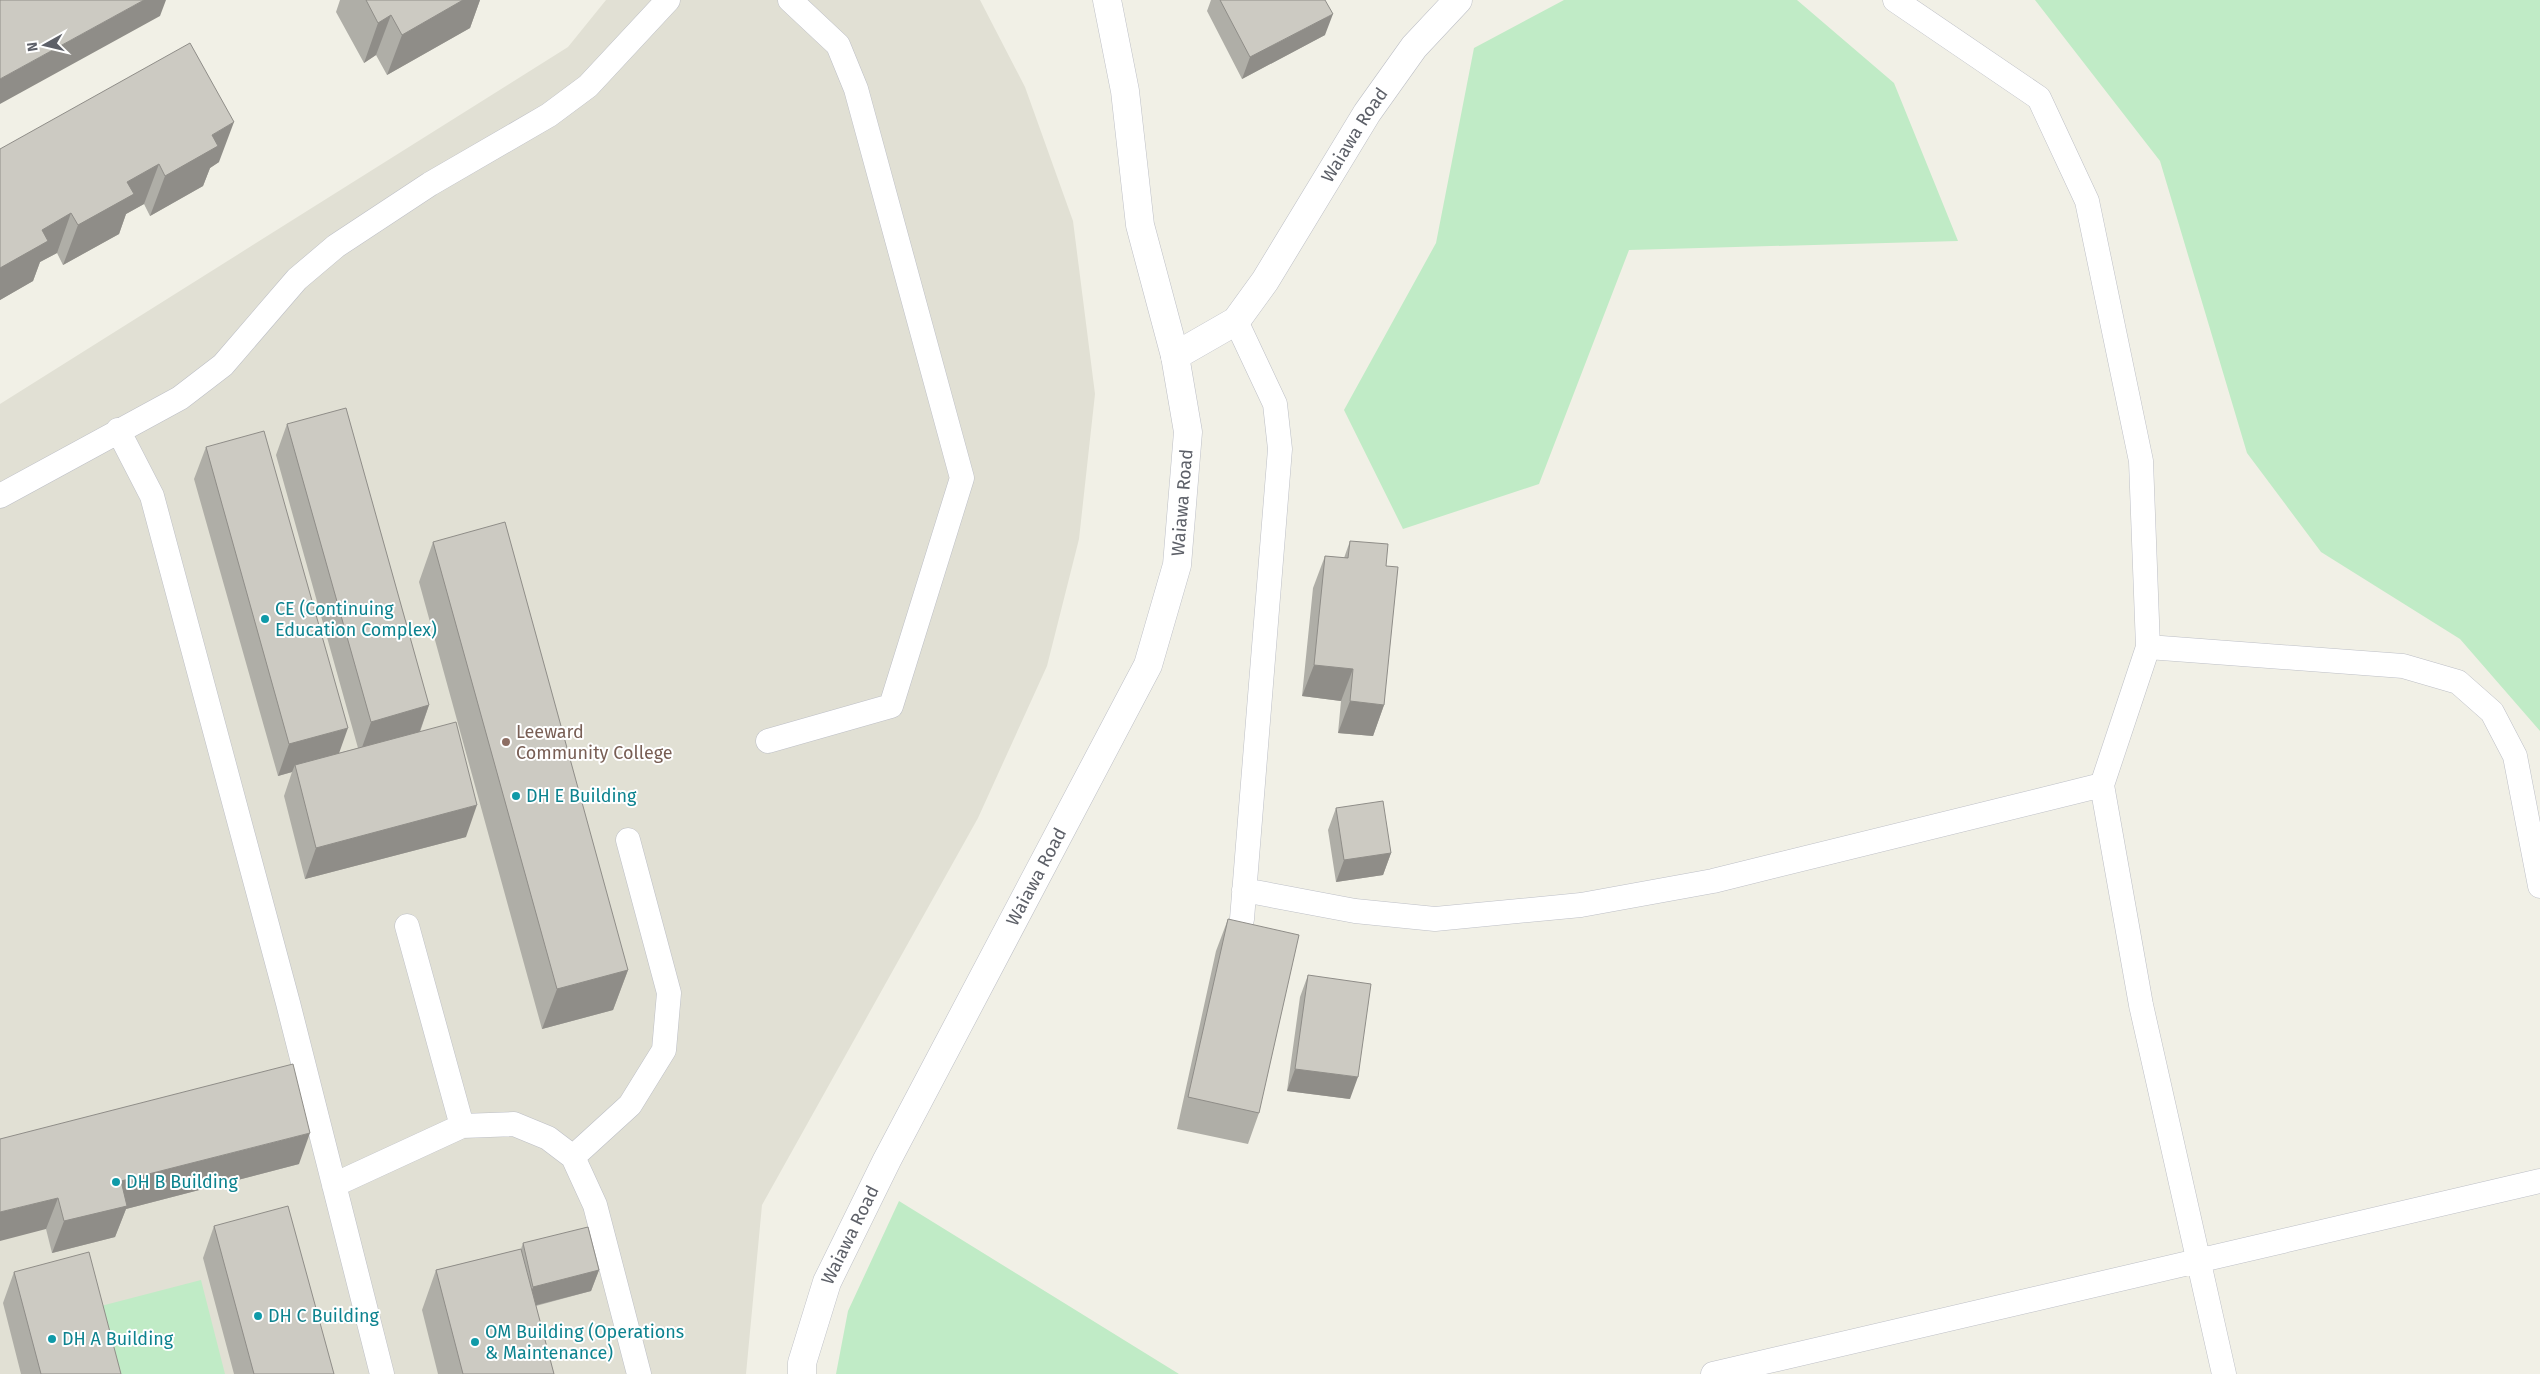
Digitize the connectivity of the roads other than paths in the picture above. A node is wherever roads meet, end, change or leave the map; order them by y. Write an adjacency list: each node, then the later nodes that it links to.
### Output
1 (668, 0): 8 (lane)
2 (790, 0): 11 (lane)
3 (1107, 0): 7 (street, Waiawa Road)
4 (1458, 0): 6 (street, Waiawa Road)
5 (1896, 0): 10 (lane)
6 (1236, 321): 7 (street, Waiawa Road); 15 (lane)
7 (1175, 356): 25 (street, Waiawa Road)
8 (118, 430): 9 (lane); 21 (lane)
9 (0, 496)
10 (2148, 648): 12 (lane); 14 (lane)
11 (768, 741)
12 (2102, 785): 15 (lane); 22 (lane)
13 (628, 840): 19 (lane)
14 (2540, 886)
15 (1244, 890): 16 (lane)
16 (1242, 919)
17 (407, 926): 18 (lane)
18 (462, 1126): 19 (lane); 21 (lane)
19 (573, 1157): 24 (lane)
20 (2540, 1181): 22 (lane)
21 (334, 1185): 23 (lane)
22 (2197, 1260): 26 (lane); 27 (lane)
23 (382, 1374)
24 (639, 1374)
25 (802, 1374)
26 (1713, 1374)
27 (2224, 1374)

